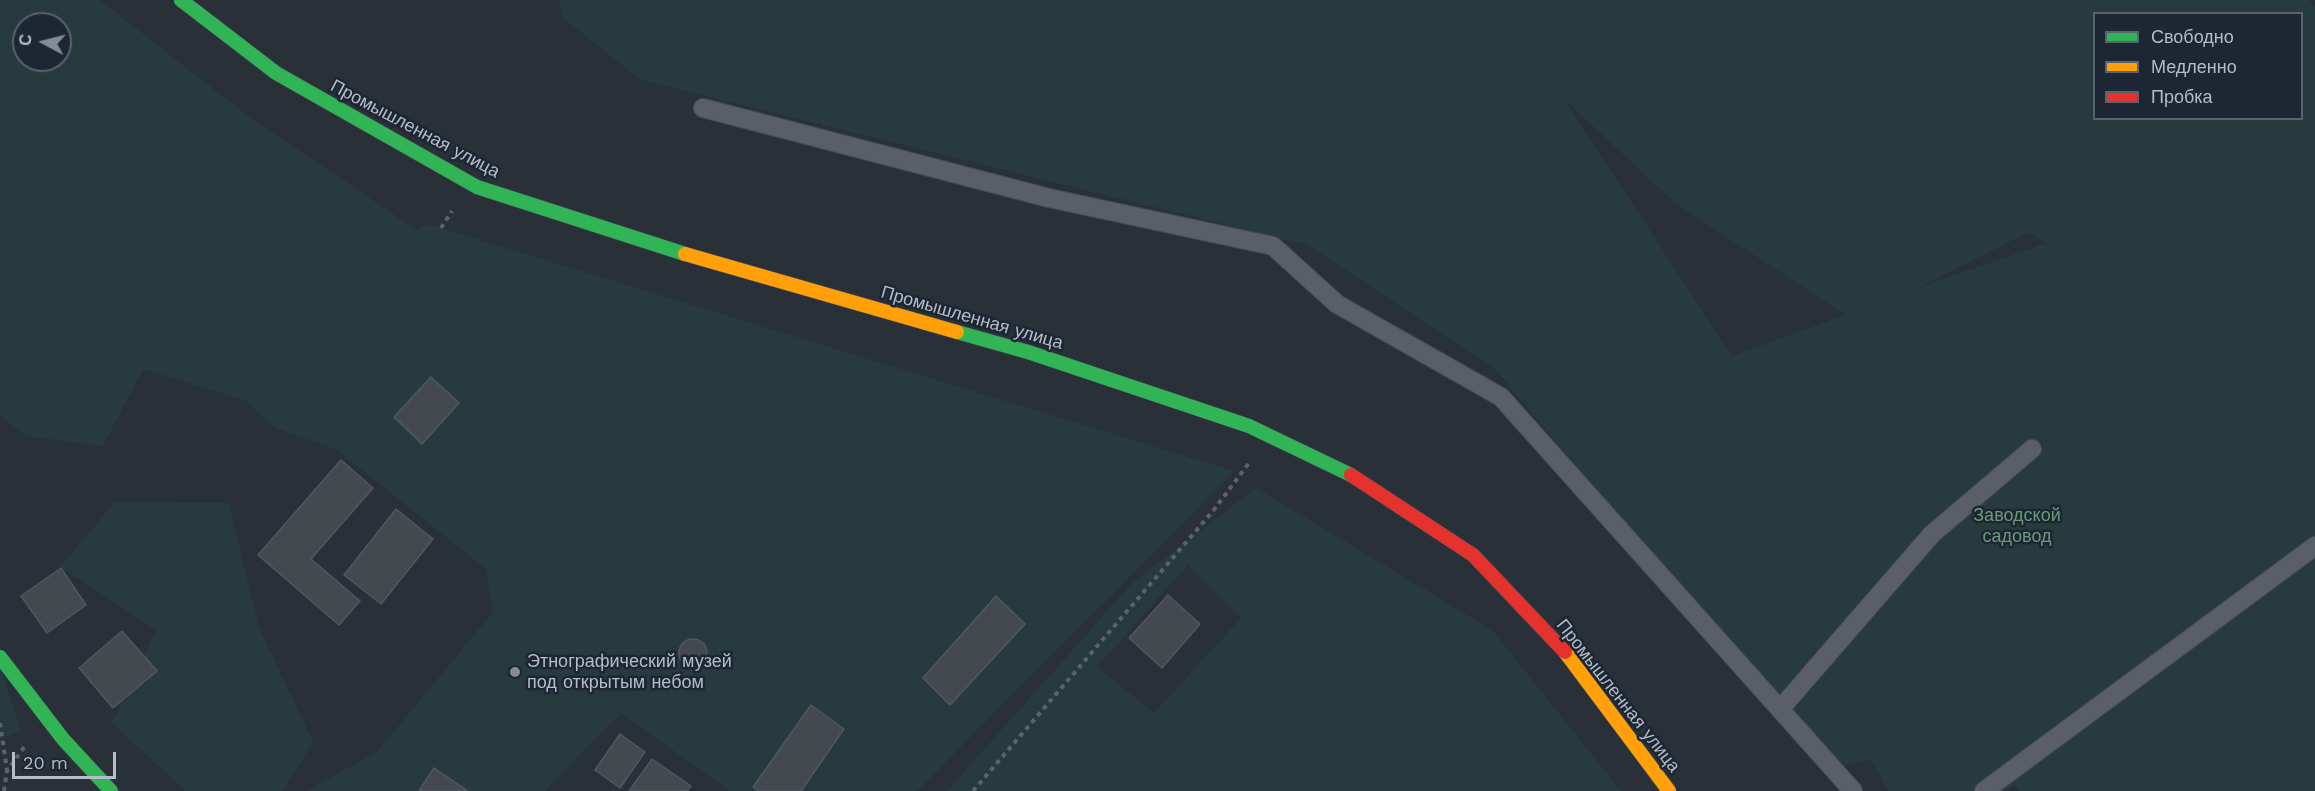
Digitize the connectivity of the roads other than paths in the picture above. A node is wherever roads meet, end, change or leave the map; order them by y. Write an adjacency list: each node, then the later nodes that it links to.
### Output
1 (181, 0): 8 (main road, Промышленная улица)
2 (703, 108): 6 (lane)
3 (2032, 449): 6 (lane)
4 (2315, 546): 10 (lane)
5 (0, 657): 7 (main road)
6 (1781, 708): 9 (lane)
7 (111, 791)
8 (1669, 791)
9 (1853, 791)
10 (1984, 791)

